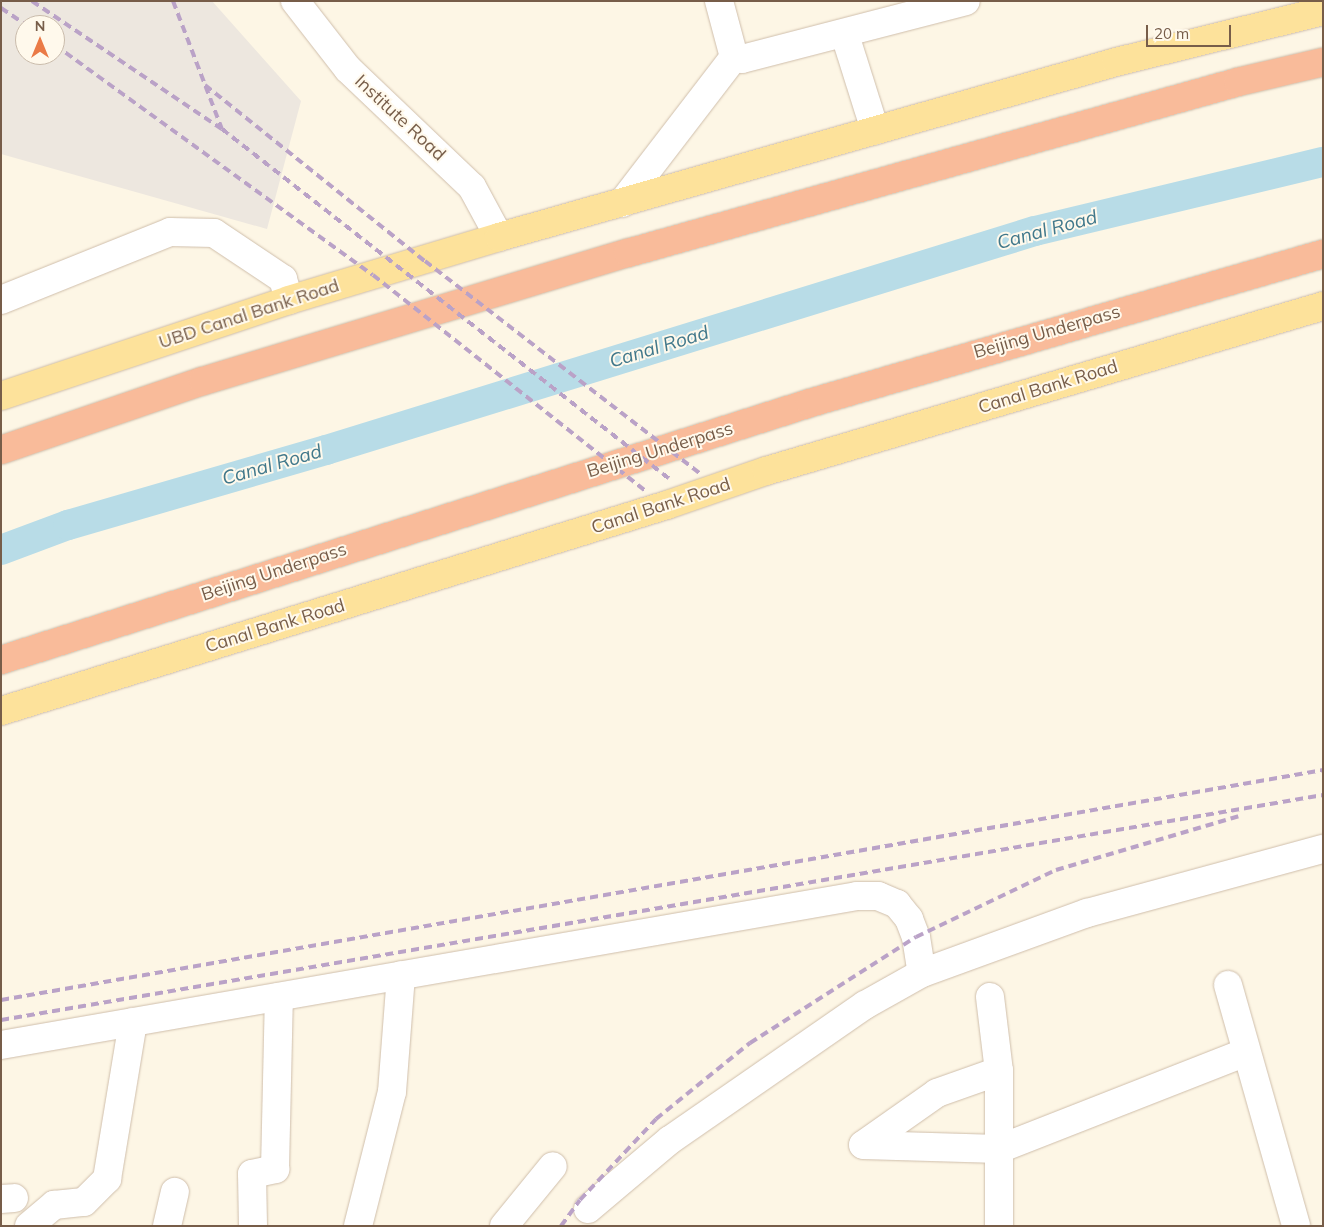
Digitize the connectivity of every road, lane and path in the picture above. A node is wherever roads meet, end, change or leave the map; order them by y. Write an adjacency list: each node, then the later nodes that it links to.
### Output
1 (295, 1): 10 (street, Institute Road)
2 (719, 1): 6 (street)
3 (966, 1): 5 (street)
4 (1323, 10): 8 (main road)
5 (845, 35): 6 (street); 8 (street)
6 (734, 57): 9 (street)
7 (1323, 62): 16 (highway)
8 (875, 130): 9 (main road)
9 (622, 202): 10 (main road)
10 (499, 237): 13 (main road, UBD Canal Bank Road)
11 (1323, 254): 17 (highway, Beijing Underpass)
12 (1, 300): 13 (street)
13 (289, 300): 15 (main road, UBD Canal Bank Road)
14 (1323, 306): 18 (main road, Canal Bank Road)
15 (1, 396)
16 (1, 450)
17 (1, 660)
18 (1, 711)
19 (1323, 849): 20 (street)
20 (922, 973): 21 (street); 32 (street)
21 (401, 975): 23 (street); 36 (street)
22 (1228, 985): 27 (street)
23 (278, 997): 25 (street); 35 (street)
24 (990, 997): 28 (street)
25 (133, 1022): 26 (street); 33 (street)
26 (1, 1045)
27 (1246, 1052): 29 (street); 39 (street)
28 (999, 1071): 29 (street); 29 (street)
29 (999, 1149): 38 (street)
30 (553, 1166): 37 (street)
31 (175, 1192): 34 (street)
32 (588, 1209)
33 (29, 1226)
34 (167, 1226)
35 (253, 1226)
36 (358, 1226)
37 (504, 1226)
38 (999, 1226)
39 (1296, 1226)

